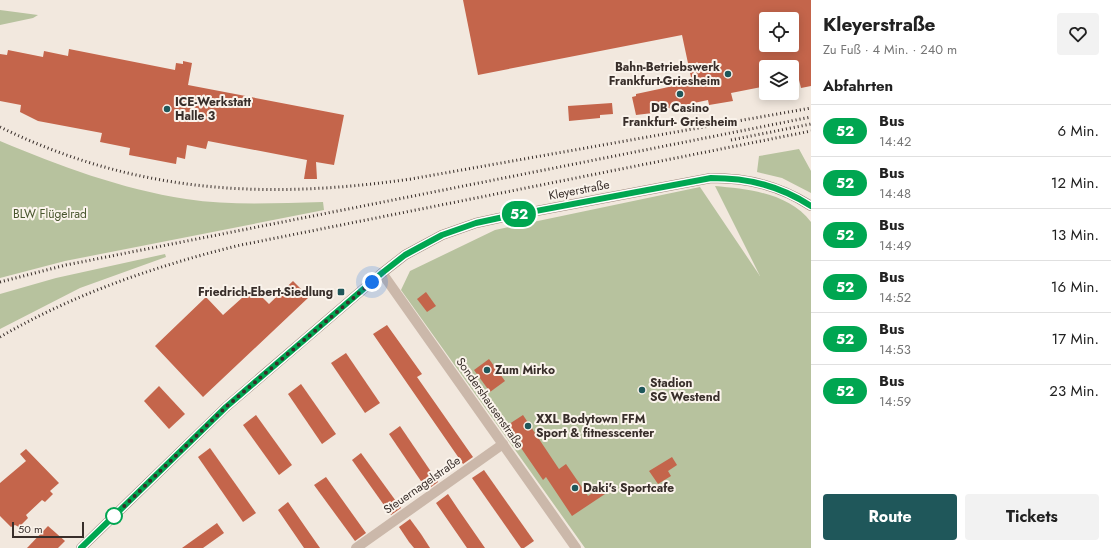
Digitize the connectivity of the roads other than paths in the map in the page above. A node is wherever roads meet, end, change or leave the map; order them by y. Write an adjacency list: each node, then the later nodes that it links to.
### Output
1 (811, 206): 2 (street, Kleyerstraße)
2 (382, 273): 3 (street, Sondershausenstraße); 4 (street, Kleyerstraße)
3 (503, 444): 5 (street, Steuernagelstraße); 6 (street, Sondershausenstraße)
4 (81, 548)
5 (356, 548)
6 (576, 548)

